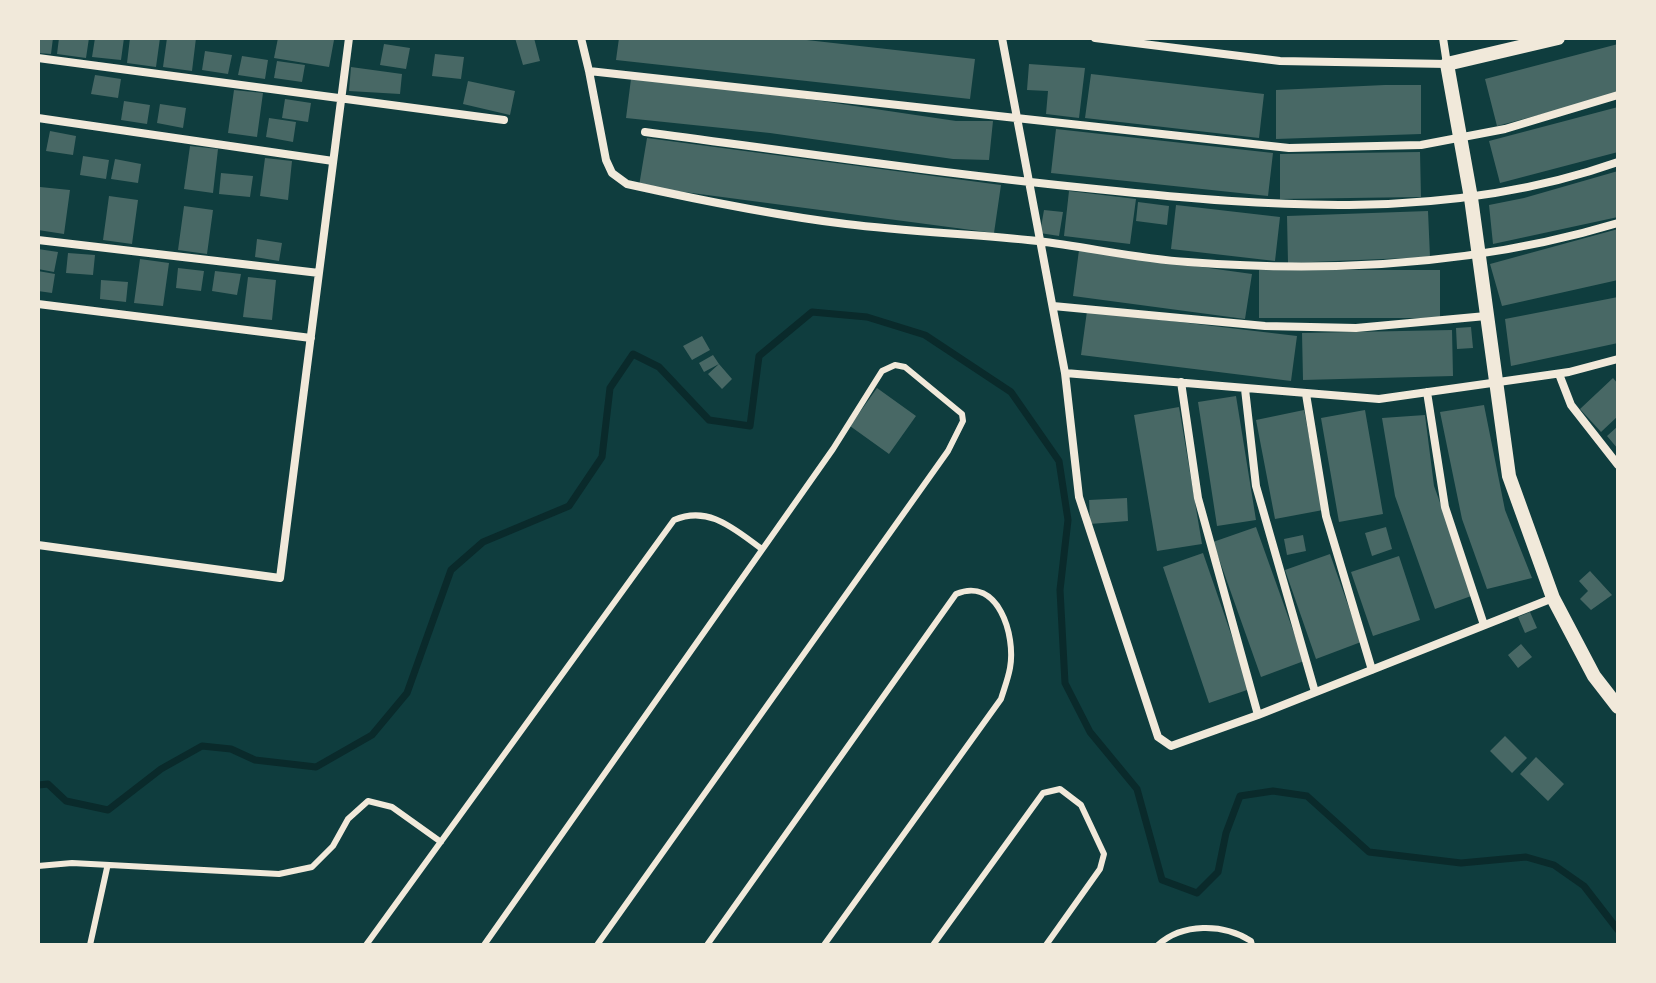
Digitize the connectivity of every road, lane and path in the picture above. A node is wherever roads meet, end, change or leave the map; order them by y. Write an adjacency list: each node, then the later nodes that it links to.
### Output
1 (349, 38): 11 (street)
2 (581, 38): 9 (street)
3 (1002, 38): 14 (street)
4 (1095, 38): 8 (street)
5 (1443, 38): 8 (street)
6 (1558, 38): 8 (street)
7 (38, 58): 11 (street)
8 (1447, 64): 16 (street)
9 (589, 71): 14 (street); 23 (street)
10 (1618, 95): 16 (street)
11 (341, 100): 13 (street); 17 (street)
12 (38, 118): 17 (street)
13 (504, 120)
14 (1019, 120): 16 (street); 19 (street)
15 (645, 132): 19 (street)
16 (1458, 137): 20 (street)
17 (333, 161): 25 (street)
18 (1618, 162): 20 (street)
19 (1029, 182): 20 (street); 23 (street)
20 (1471, 198): 24 (street)
21 (1618, 223): 24 (street)
22 (38, 240): 25 (street)
23 (1040, 241): 24 (street); 27 (street)
24 (1477, 256): 28 (street)
25 (319, 273): 29 (street)
26 (38, 304): 29 (street)
27 (1053, 306): 28 (street); 32 (street)
28 (1486, 316): 35 (street)
29 (311, 338): 40 (street)
30 (1614, 360): 31 (street); 33 (street)
31 (1618, 371)
32 (1065, 373): 34 (street); 47 (street)
33 (1559, 374): 35 (street); 39 (street)
34 (1181, 382): 36 (street); 47 (street)
35 (1496, 383): 37 (street); 42 (street)
36 (1245, 389): 38 (street); 45 (street)
37 (1427, 392): 38 (street); 43 (street)
38 (1306, 394): 44 (street)
39 (1618, 465)
40 (38, 545)
41 (762, 549): 48 (lane); 53 (lane); 54 (lane)
42 (1553, 598): 43 (street); 46 (street)
43 (1484, 625): 44 (street)
44 (1372, 670): 45 (street)
45 (1315, 692): 47 (street)
46 (1618, 707)
47 (1258, 715)
48 (441, 842): 50 (lane); 52 (lane)
49 (38, 866): 50 (lane)
50 (107, 868): 51 (lane)
51 (90, 945)
52 (366, 945)
53 (484, 945)
54 (597, 945)
55 (707, 945): 56 (lane)
56 (824, 945)
57 (933, 945): 58 (lane)
58 (1046, 945)
59 (1158, 945): 60 (lane)
60 (1252, 945)

